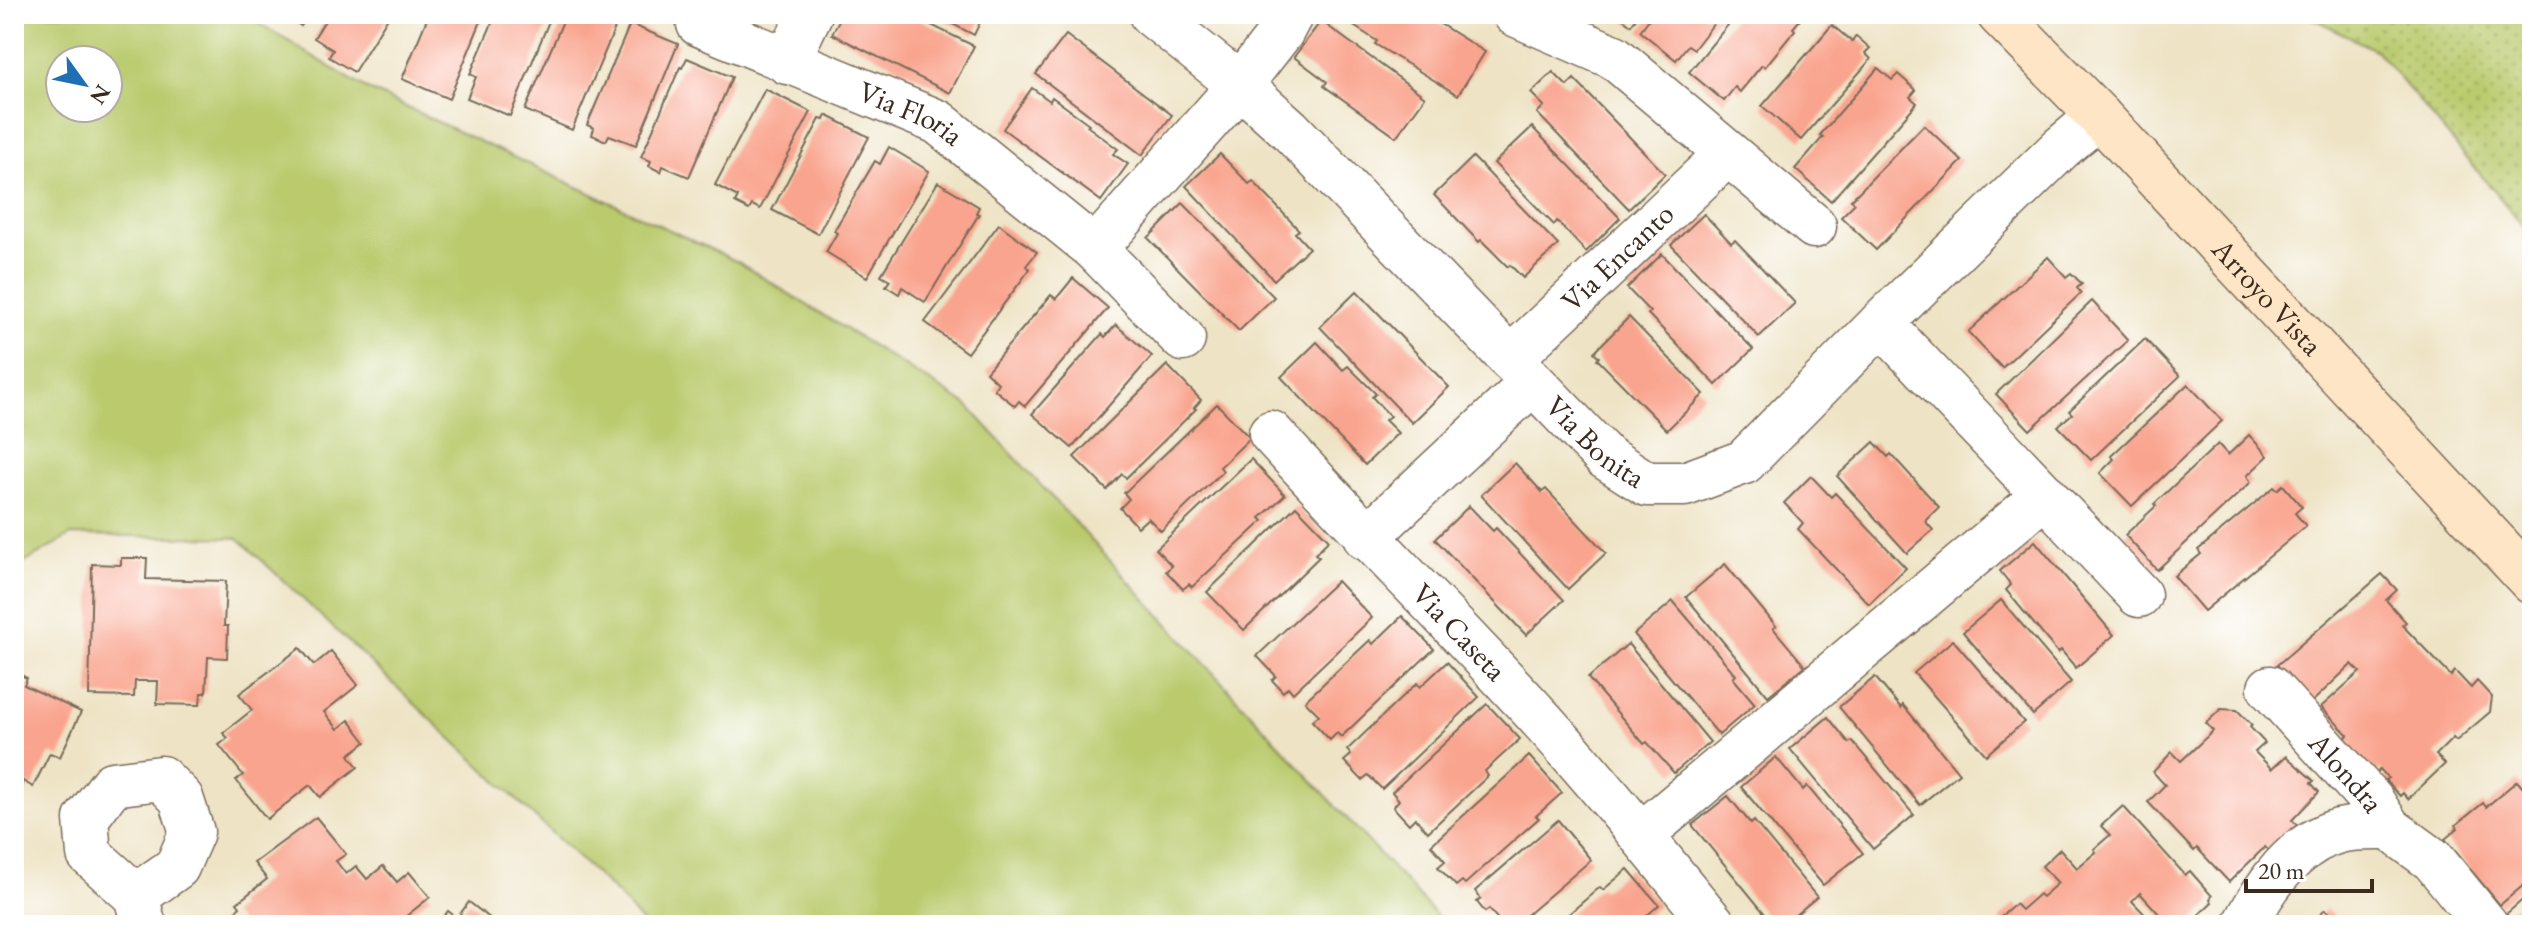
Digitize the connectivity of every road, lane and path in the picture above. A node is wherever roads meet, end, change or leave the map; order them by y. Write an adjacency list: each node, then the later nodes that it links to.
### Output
1 (810, 14): 7 (street)
2 (1151, 14): 8 (street, Via Bonita)
3 (1291, 14): 8 (street)
4 (1515, 14): 10 (street)
5 (1999, 14): 9 (street, Arroyo Vista)
6 (699, 24): 7 (street, Via Floria)
7 (787, 62): 12 (street, Via Floria)
8 (1240, 85): 12 (street); 15 (street, Via Bonita)
9 (2099, 116): 13 (street, Via Bonita); 19 (street, Arroyo Vista)
10 (1727, 154): 11 (street); 15 (street, Via Encanto)
11 (1814, 226)
12 (1095, 249): 14 (street, Via Floria)
13 (1881, 323): 15 (street, Via Bonita); 17 (street)
14 (1183, 339)
15 (1521, 371): 18 (street, Via Encanto)
16 (1271, 433): 18 (street, Via Caseta)
17 (2045, 495): 20 (street); 23 (street)
18 (1366, 538): 23 (street, Via Caseta)
19 (2532, 582)
20 (2139, 595)
21 (2270, 688): 22 (street, Alondra)
22 (2389, 828): 25 (street); 26 (street, Alondra)
23 (1641, 835): 24 (street, Via Caseta)
24 (1714, 925)
25 (2245, 925)
26 (2486, 925)

